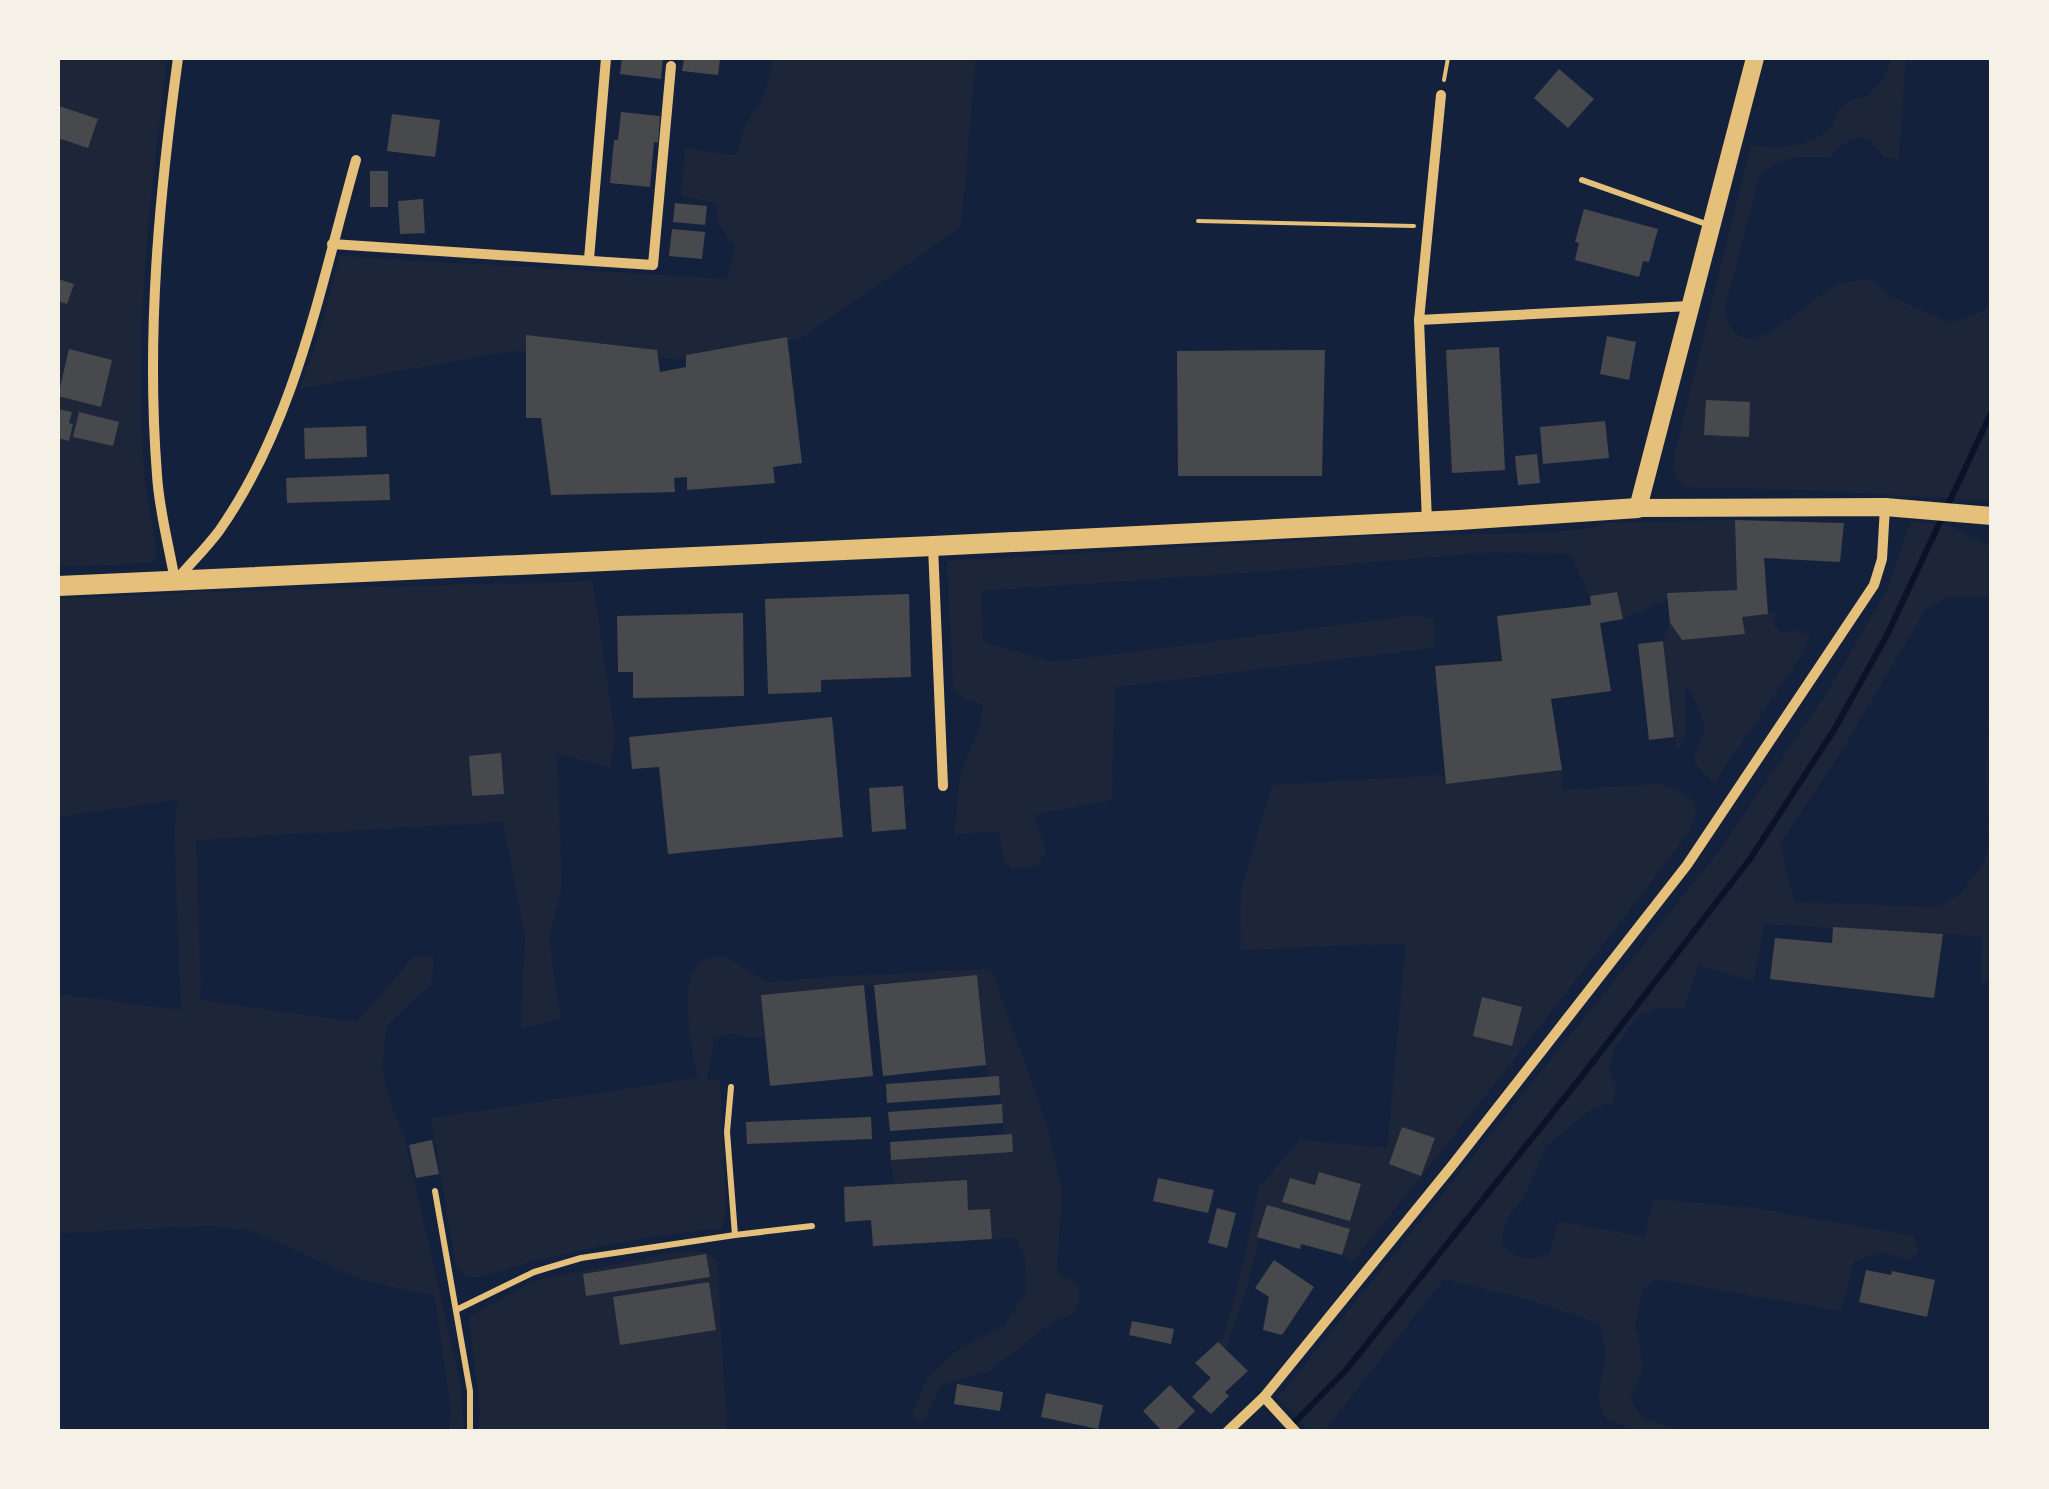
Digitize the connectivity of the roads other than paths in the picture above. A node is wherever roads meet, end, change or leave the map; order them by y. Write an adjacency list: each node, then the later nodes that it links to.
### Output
1 (178, 58): 18 (street)
2 (606, 58): 10 (street)
3 (1756, 58): 8 (main road)
4 (671, 66): 10 (street)
5 (1441, 94): 12 (street)
6 (356, 160): 9 (street)
7 (1582, 180): 8 (lane)
8 (1711, 226): 11 (main road)
9 (332, 244): 10 (street); 18 (street)
10 (589, 259)
11 (1690, 306): 12 (street); 14 (main road)
12 (1420, 320): 16 (street)
13 (1885, 507): 14 (main road); 15 (main road); 26 (street)
14 (1638, 508): 16 (main road)
15 (1992, 516)
16 (1427, 522): 17 (main road)
17 (934, 546): 18 (main road); 20 (street)
18 (175, 582): 19 (main road)
19 (58, 586)
20 (943, 786)
21 (731, 1087): 24 (lane)
22 (436, 1192): 25 (lane)
23 (812, 1226): 24 (lane)
24 (736, 1235): 25 (lane)
25 (456, 1310): 28 (lane)
26 (1264, 1397): 27 (street); 29 (street)
27 (1295, 1431)
28 (470, 1432)
29 (1227, 1432)

